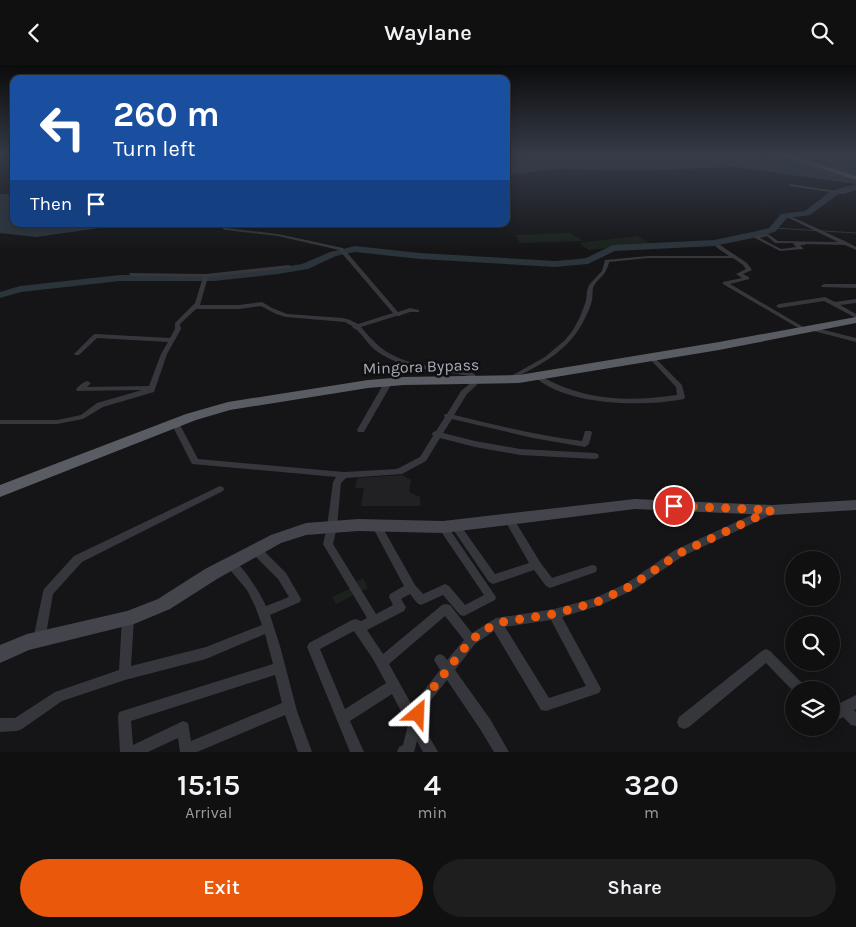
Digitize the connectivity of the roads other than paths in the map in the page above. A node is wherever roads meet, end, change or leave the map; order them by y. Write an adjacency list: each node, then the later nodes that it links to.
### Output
1 (804, 187): 2 (street)
2 (856, 189)
3 (790, 217): 6 (street)
4 (225, 227): 20 (street)
5 (800, 242): 5 (street); 6 (street)
6 (847, 244): 8 (street)
7 (718, 246): 9 (street)
8 (856, 249)
9 (734, 257): 24 (street); 30 (street)
10 (289, 267): 12 (street)
11 (132, 274): 12 (street)
12 (204, 278): 18 (street)
13 (824, 286): 14 (street)
14 (856, 286)
15 (856, 301): 16 (street)
16 (835, 304): 17 (street); 21 (street)
17 (779, 306)
18 (197, 307): 23 (street); 25 (street)
19 (417, 311): 20 (street)
20 (398, 315): 23 (street)
21 (856, 316)
22 (856, 320): 24 (highway, Mingora Bypass)
23 (355, 327): 31 (street)
24 (804, 328): 26 (street); 28 (highway, Mingora Bypass)
25 (171, 340): 27 (street); 36 (street)
26 (856, 340)
27 (78, 354)
28 (652, 358): 29 (highway, Mingora Bypass); 29 (street)
29 (538, 377): 30 (highway, Mingora Bypass)
30 (507, 380): 31 (highway, Mingora Bypass)
31 (477, 381): 33 (highway, Mingora Bypass); 35 (street)
32 (87, 383): 34 (street)
33 (388, 383): 37 (highway, Mingora Bypass); 38 (street)
34 (150, 388)
35 (448, 416): 39 (street); 40 (street)
36 (0, 422)
37 (175, 423): 42 (street); 44 (highway, Mingora Bypass)
38 (362, 430)
39 (588, 433)
40 (436, 434): 41 (street); 42 (street)
41 (596, 456)
42 (344, 475): 50 (street)
43 (220, 489): 63 (street)
44 (0, 491)
45 (856, 505): 46 (main road)
46 (772, 510): 47 (main road); 57 (street)
47 (509, 519): 49 (main road); 53 (street)
48 (377, 526): 49 (main road); 50 (main road); 55 (street)
49 (449, 526): 53 (street); 55 (street)
50 (332, 527): 51 (main road); 59 (street)
51 (256, 550): 52 (main road); 56 (street)
52 (230, 564): 56 (street); 58 (main road)
53 (536, 565): 54 (street)
54 (592, 569)
55 (411, 588): 59 (street)
56 (263, 613): 61 (street)
57 (554, 614): 60 (street); 60 (street)
58 (128, 619): 63 (main road); 69 (street)
59 (374, 620): 62 (street)
60 (496, 623): 64 (street)
61 (268, 628): 68 (street); 69 (street)
62 (359, 628): 66 (street); 76 (street)
63 (39, 640): 65 (main road)
64 (471, 640): 66 (street); 67 (street)
65 (0, 654)
66 (380, 663): 71 (street)
67 (443, 664): 80 (street); 88 (street)
68 (278, 668): 73 (street); 82 (street)
69 (126, 674): 79 (street)
70 (792, 681): 78 (street)
71 (393, 686): 76 (street); 80 (street)
72 (856, 701): 74 (street)
73 (288, 707): 81 (street); 84 (street)
74 (843, 709): 75 (street); 77 (street)
75 (840, 711)
76 (342, 718): 85 (street)
77 (856, 720)
78 (684, 722)
79 (0, 725)
80 (415, 726): 86 (street); 87 (street)
81 (186, 751): 83 (street)
82 (127, 752)
83 (134, 752)
84 (304, 752)
85 (357, 752)
86 (404, 752)
87 (432, 752)
88 (502, 752)

